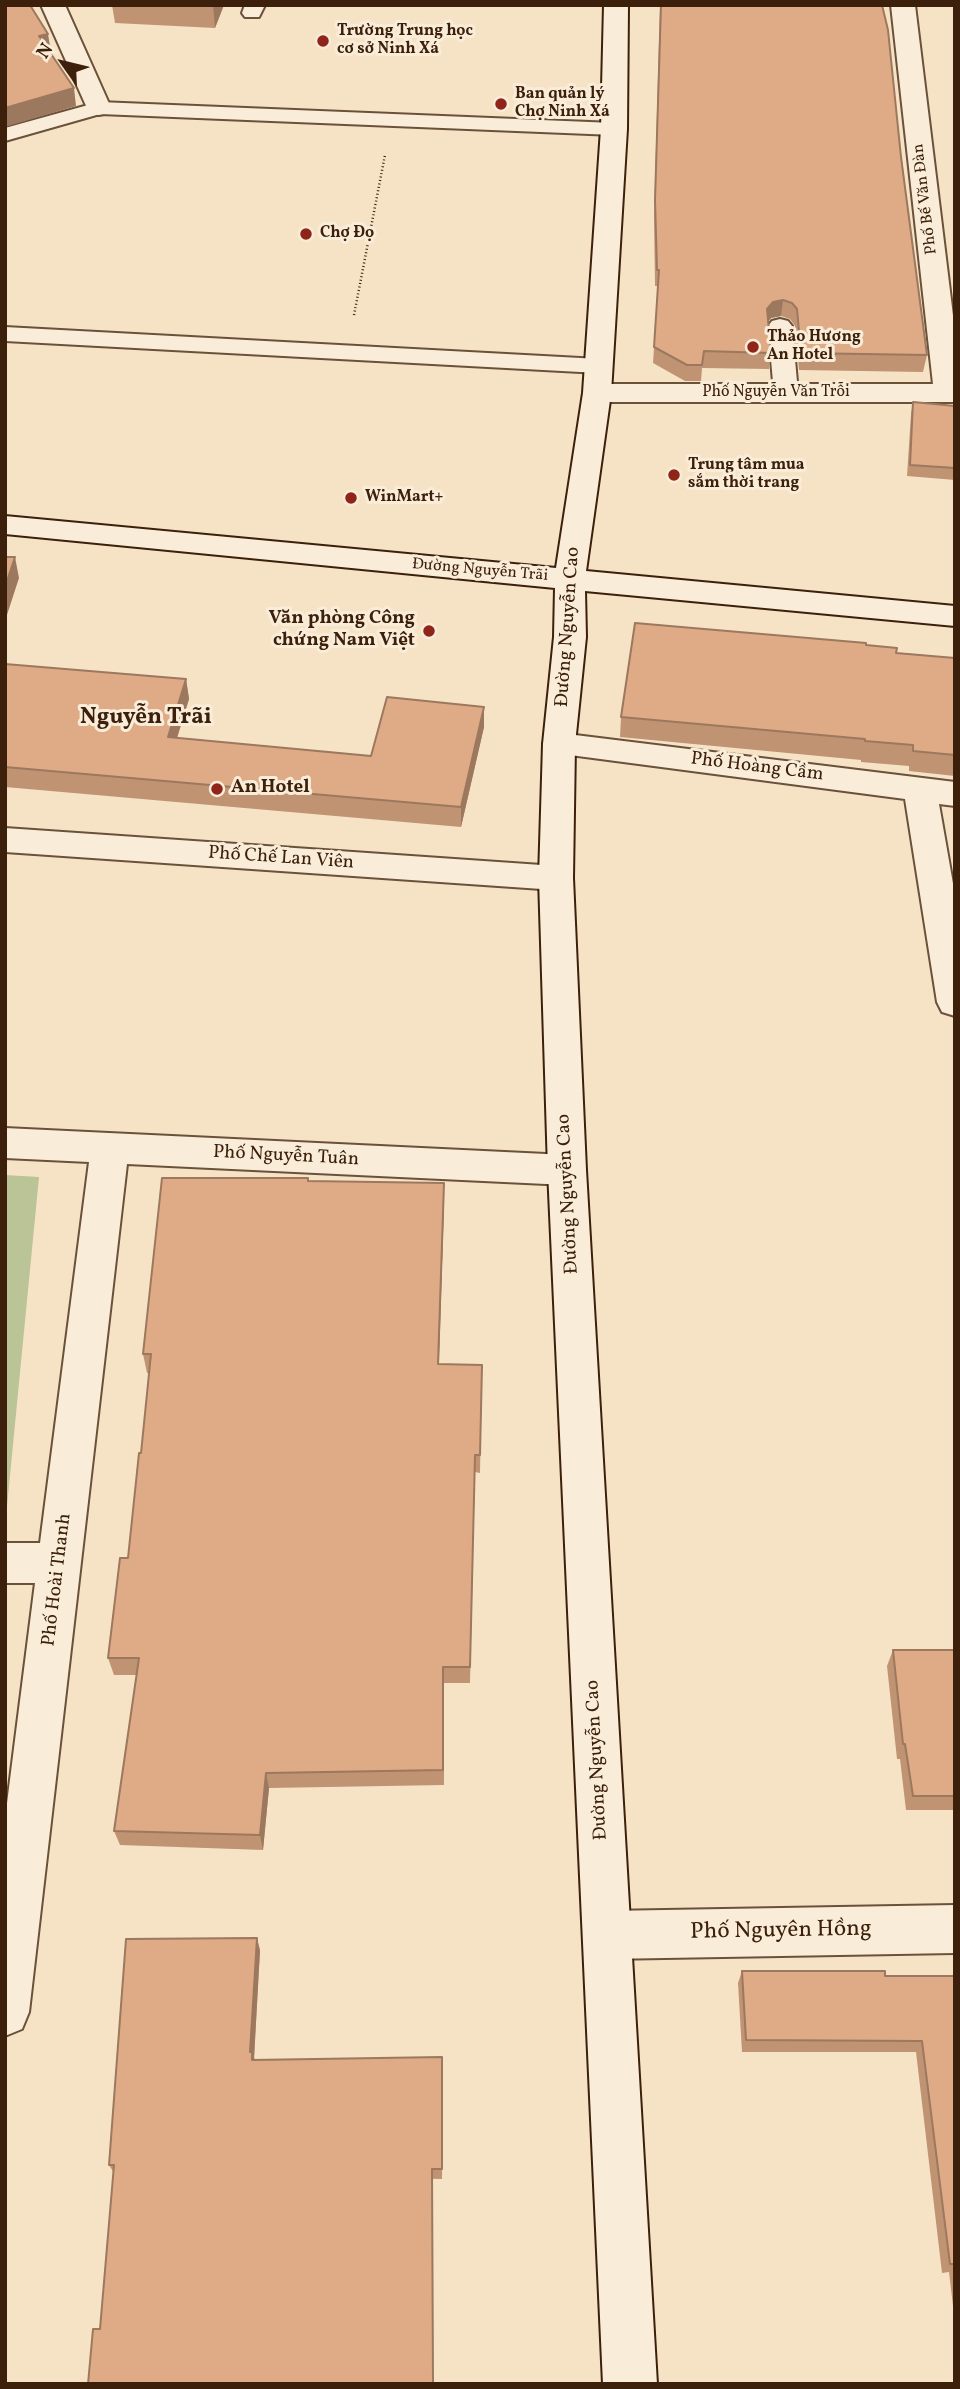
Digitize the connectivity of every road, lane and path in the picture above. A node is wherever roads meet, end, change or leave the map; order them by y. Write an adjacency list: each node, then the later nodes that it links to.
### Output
1 (53, 5): 4 (street)
2 (616, 5): 6 (street, Đường Nguyễn Cao)
3 (903, 5): 13 (street, Phố Bế Văn Đàn)
4 (99, 108): 5 (lane); 7 (lane)
5 (392, 120): 6 (lane); 10 (path)
6 (614, 130): 11 (street, Đường Nguyễn Cao)
7 (5, 135)
8 (780, 326): 12 (lane)
9 (5, 334): 10 (lane)
10 (347, 352): 11 (lane)
11 (598, 380): 12 (street, Phố Nguyễn Văn Trỗi); 15 (street, Đường Nguyễn Cao)
12 (786, 393): 13 (street, Phố Nguyễn Văn Trỗi)
13 (951, 393)
14 (5, 525): 15 (street, Đường Nguyễn Trãi)
15 (570, 579): 16 (street, Đường Nguyễn Trãi); 17 (street, Đường Nguyễn Cao)
16 (955, 616)
17 (559, 744): 18 (street, Phố Hoàng Cầm); 21 (street, Đường Nguyễn Cao)
18 (920, 789): 19 (street, Phố Hoàng Cầm); 22 (street)
19 (955, 794)
20 (5, 840): 21 (street, Phố Chế Lan Viên)
21 (556, 878): 25 (street, Đường Nguyễn Cao)
22 (955, 1002)
23 (5, 1143): 24 (street, Phố Nguyễn Tuân)
24 (110, 1148): 25 (street, Phố Nguyễn Tuân); 27 (street, Phố Hoài Thanh)
25 (567, 1170): 29 (street, Đường Nguyễn Cao)
26 (5, 1563): 27 (street)
27 (60, 1563): 30 (street, Phố Hoài Thanh)
28 (955, 1929): 29 (street, Phố Nguyên Hồng)
29 (607, 1935): 31 (street, Đường Nguyễn Cao)
30 (5, 2012)
31 (630, 2384)

